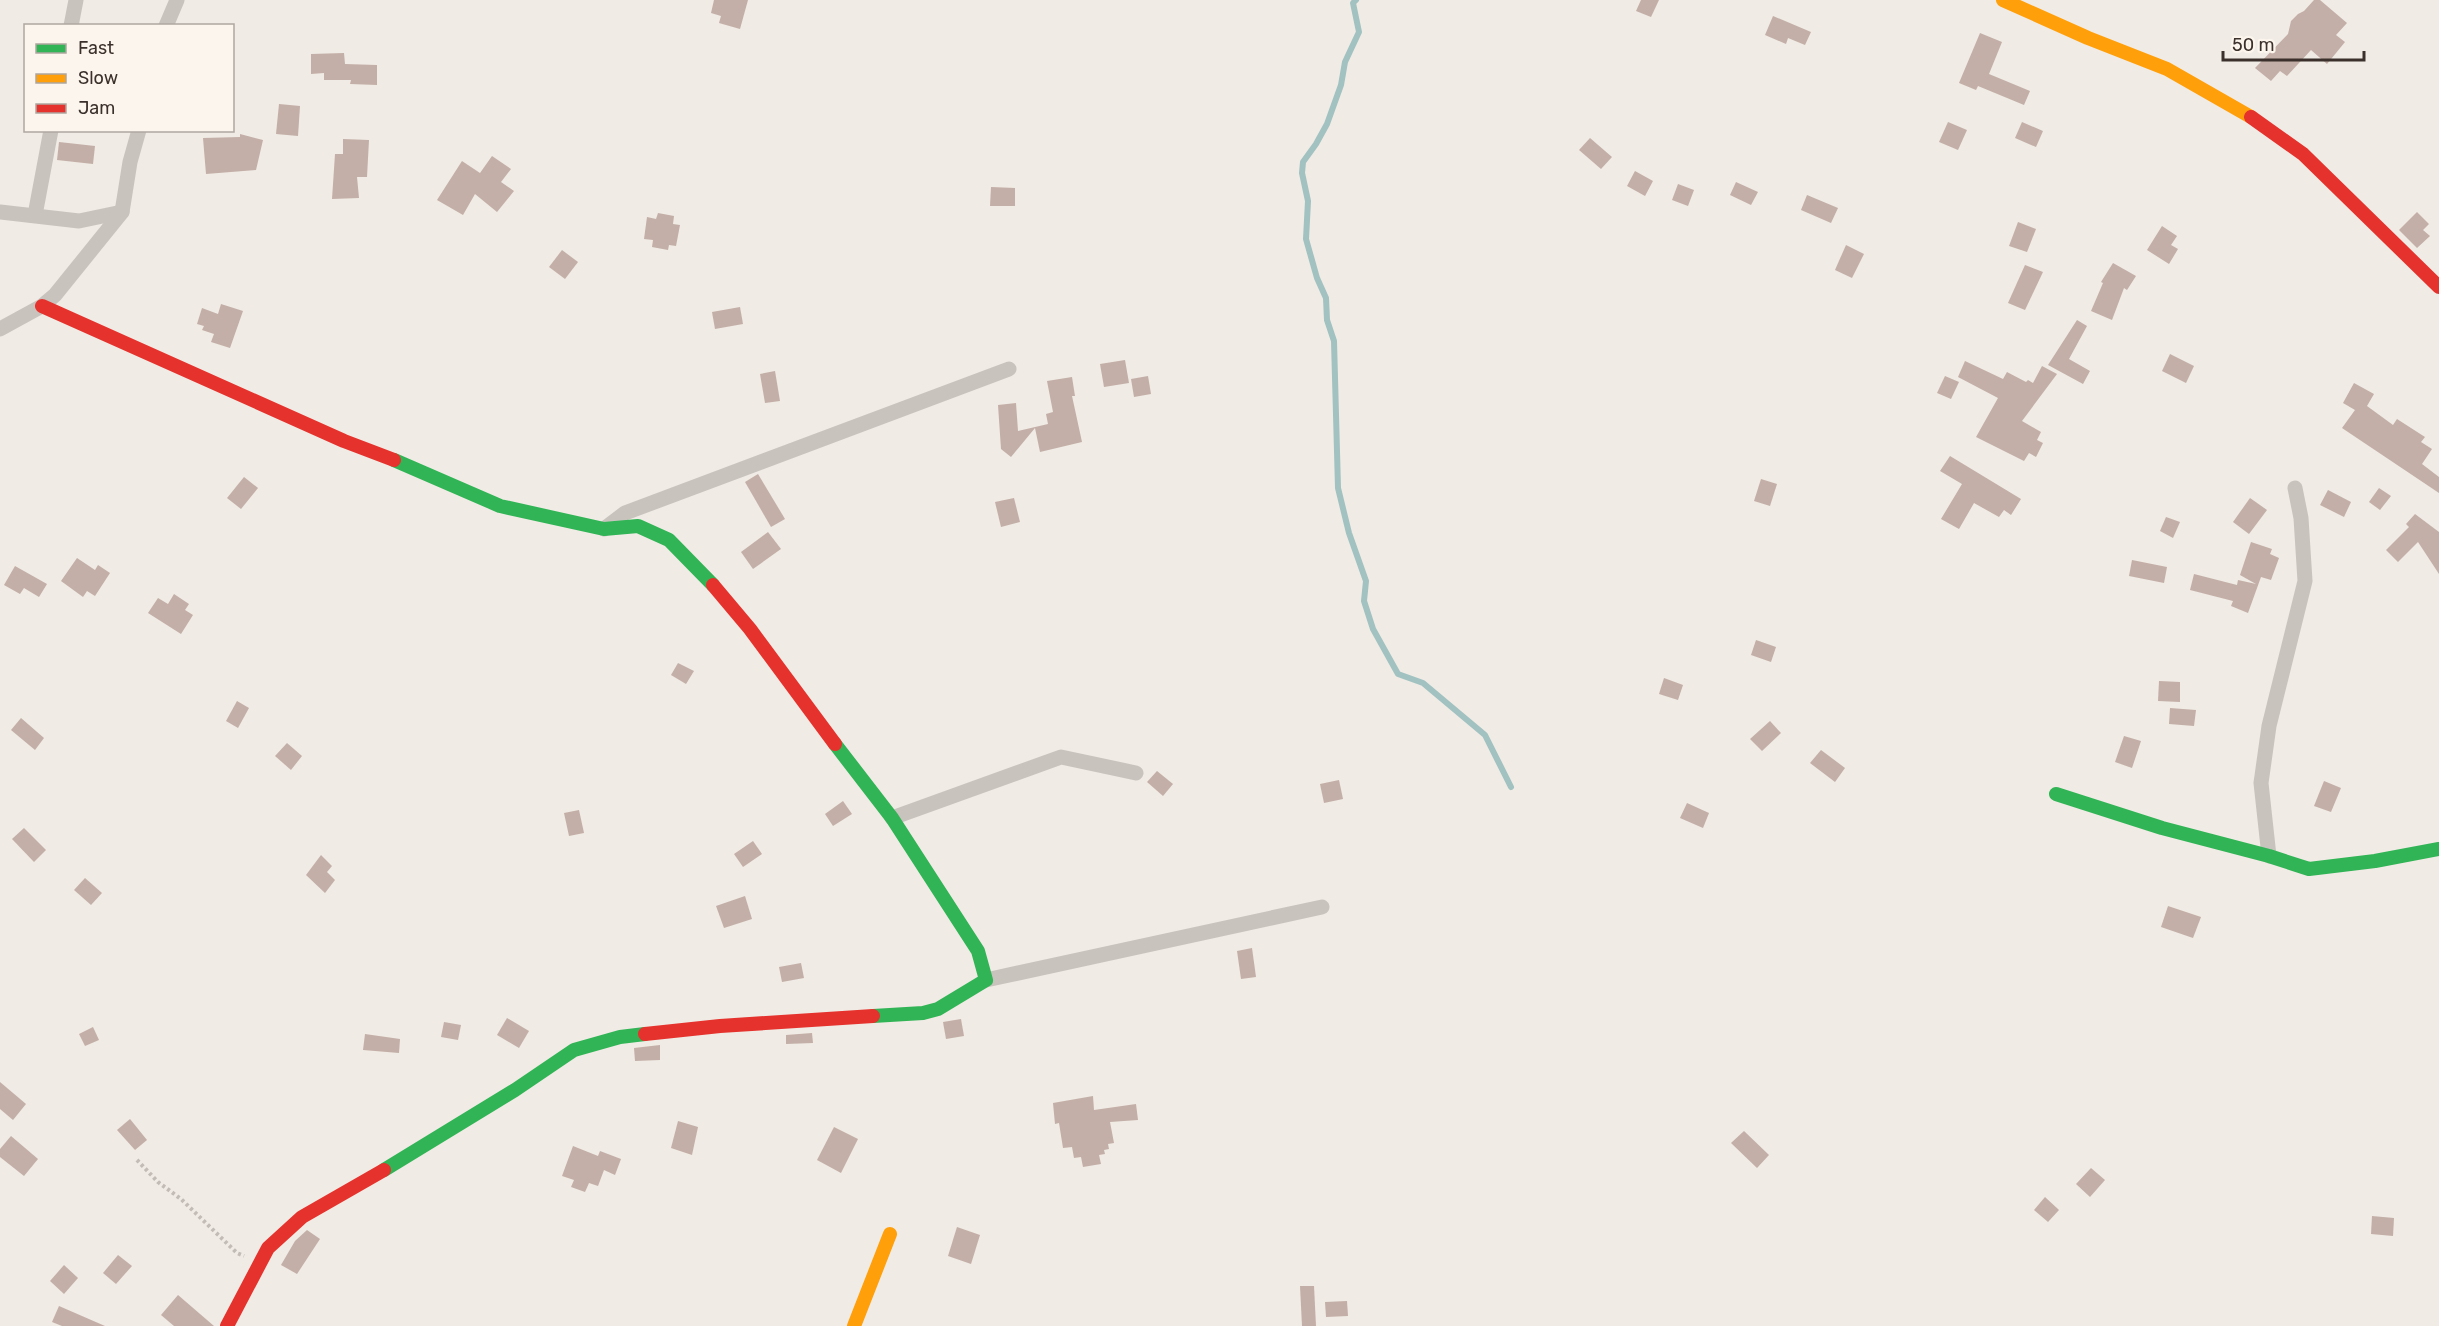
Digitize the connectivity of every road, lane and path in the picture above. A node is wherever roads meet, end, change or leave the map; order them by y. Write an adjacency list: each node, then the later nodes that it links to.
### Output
1 (76, 0): 4 (street)
2 (177, 0): 5 (street)
3 (2003, 0): 11 (street)
4 (71, 24)
5 (167, 24)
6 (51, 132): 10 (street)
7 (138, 132): 9 (street)
8 (0, 212): 10 (street)
9 (122, 212): 10 (street); 12 (street)
10 (35, 215)
11 (2439, 287)
12 (42, 306): 13 (street); 16 (street)
13 (0, 328)
14 (1009, 369): 16 (street)
15 (2295, 488): 21 (street)
16 (604, 528): 19 (street)
17 (1136, 773): 19 (street)
18 (2056, 794): 21 (street)
19 (892, 818): 23 (street)
20 (2439, 849): 21 (street)
21 (2269, 856)
22 (1322, 907): 23 (street)
23 (986, 980): 26 (street)
24 (137, 1160): 26 (path)
25 (890, 1234): 28 (street)
26 (258, 1263): 27 (street)
27 (227, 1326)
28 (854, 1326)

